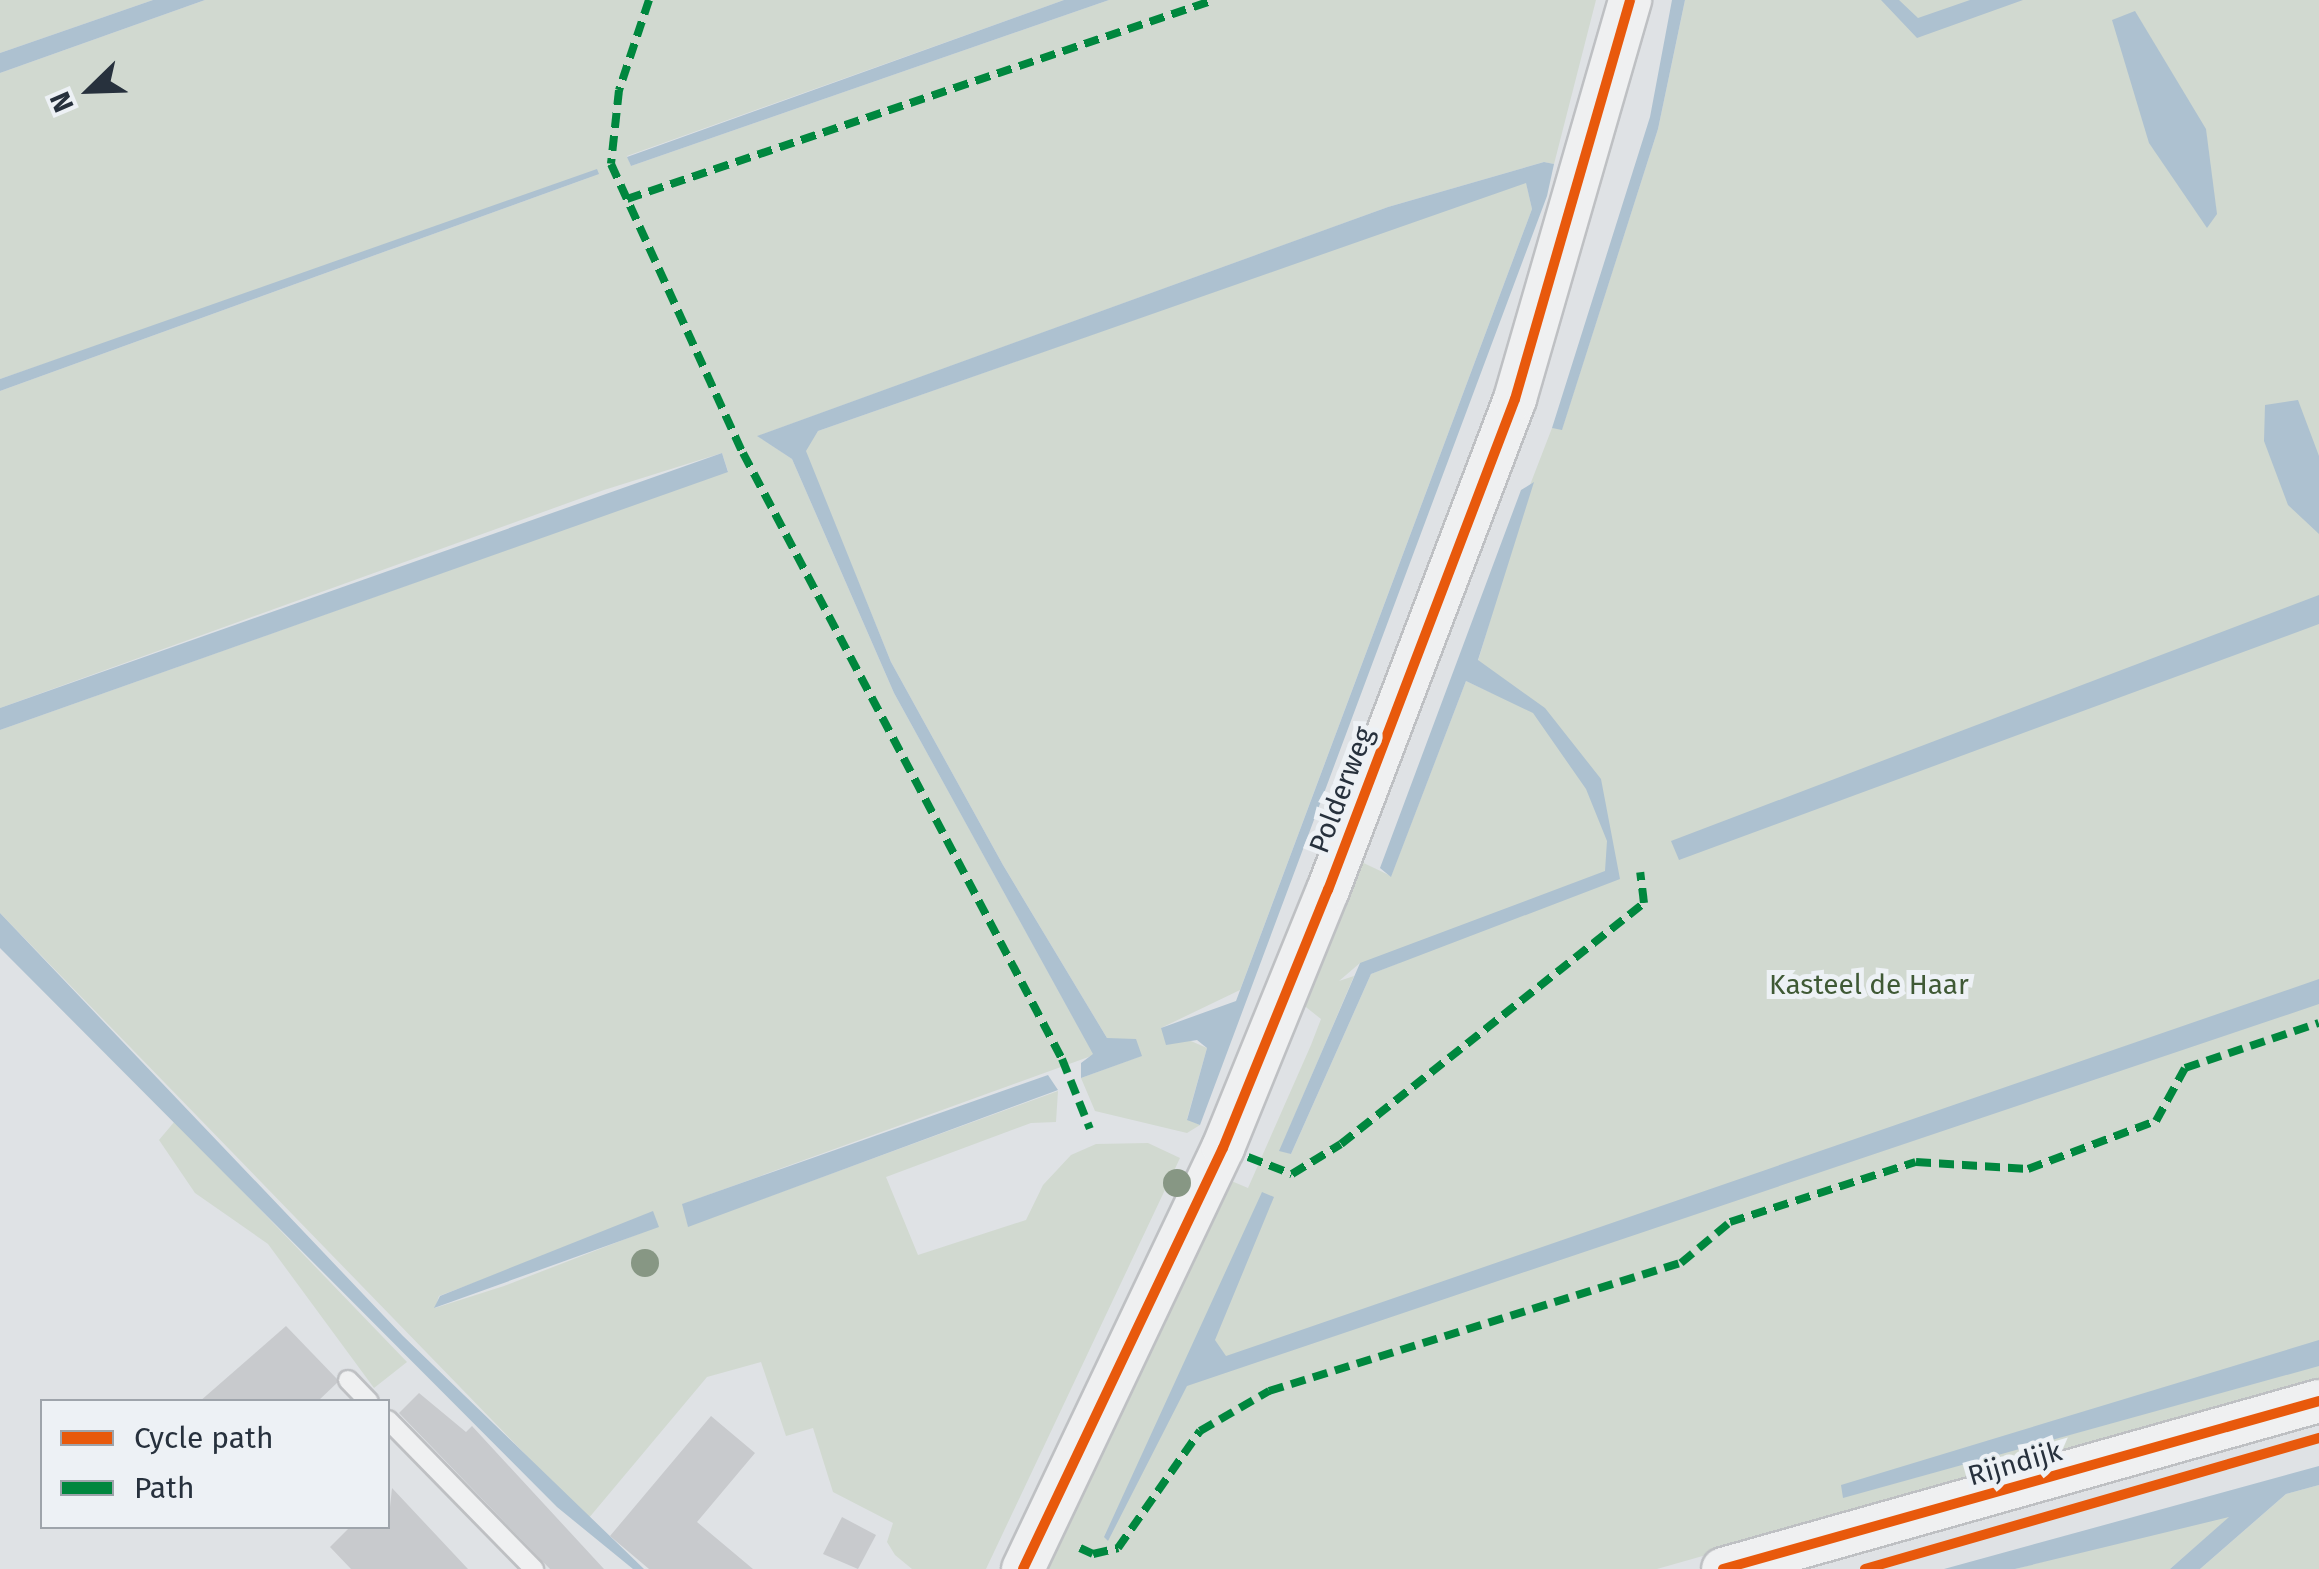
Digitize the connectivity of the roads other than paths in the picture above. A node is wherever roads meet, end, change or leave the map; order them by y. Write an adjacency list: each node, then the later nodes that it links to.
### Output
1 (1630, 0): 7 (street, Polderweg)
2 (348, 1380): 3 (lane)
3 (366, 1399)
4 (2319, 1401): 8 (street, Rijndijk)
5 (390, 1422): 6 (lane)
6 (534, 1569)
7 (1022, 1569)
8 (1723, 1569)

